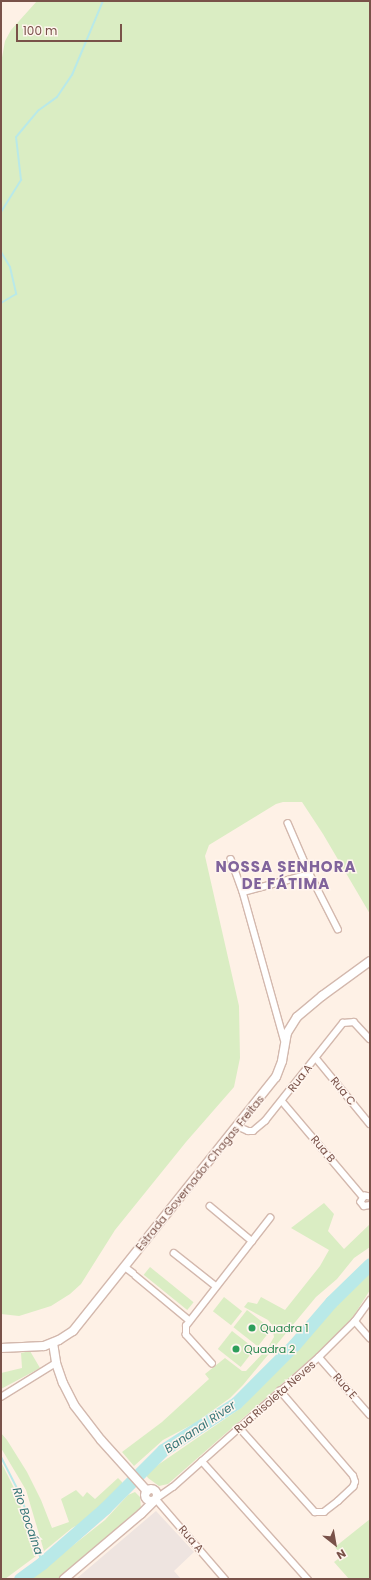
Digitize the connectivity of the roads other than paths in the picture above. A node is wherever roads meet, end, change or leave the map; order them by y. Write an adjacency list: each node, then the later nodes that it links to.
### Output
1 (288, 823): 3 (street)
2 (231, 859): 4 (street)
3 (310, 874): 4 (street); 5 (street)
4 (243, 892): 8 (street)
5 (338, 929)
6 (370, 961): 8 (main road, Estrada Governador Chagas Freitas)
7 (370, 1039): 9 (street, Rua A)
8 (285, 1043): 12 (main road, Estrada Governador Chagas Freitas)
9 (316, 1058): 10 (street, Rua A); 11 (street, Rua C)
10 (282, 1101): 12 (street, Rua A); 13 (street, Rua B)
11 (370, 1124)
12 (237, 1126): 20 (main road, Estrada Governador Chagas Freitas)
13 (363, 1197): 14 (street); 15 (street, Rua B)
14 (370, 1198)
15 (370, 1205)
16 (210, 1206): 18 (street)
17 (270, 1218): 18 (street)
18 (252, 1241): 21 (street)
19 (174, 1253): 21 (street)
20 (125, 1267): 23 (street); 26 (main road, Estrada Governador Chagas Freitas)
21 (216, 1286): 23 (street)
22 (370, 1300): 24 (street, Rua Risoleta Neves)
23 (189, 1320): 30 (street)
24 (355, 1321): 25 (street); 28 (street, Rua Risoleta Neves)
25 (370, 1338)
26 (53, 1343): 27 (main road, Estrada Governador Chagas Freitas); 29 (main road)
27 (1, 1348)
28 (319, 1357): 31 (street, Rua Risoleta Neves); 33 (street, Rua E)
29 (56, 1363): 32 (street); 36 (main road)
30 (212, 1364)
31 (280, 1391): 34 (street, Rua Risoleta Neves); 34 (street)
32 (1, 1397)
33 (370, 1415)
34 (240, 1427): 35 (street, Rua Risoleta Neves)
35 (202, 1461): 36 (street, Rua Risoleta Neves); 39 (street)
36 (154, 1498): 37 (main road, Rua Risoleta Neves); 38 (street, Rua A)
37 (64, 1579)
38 (226, 1579)
39 (308, 1579)

